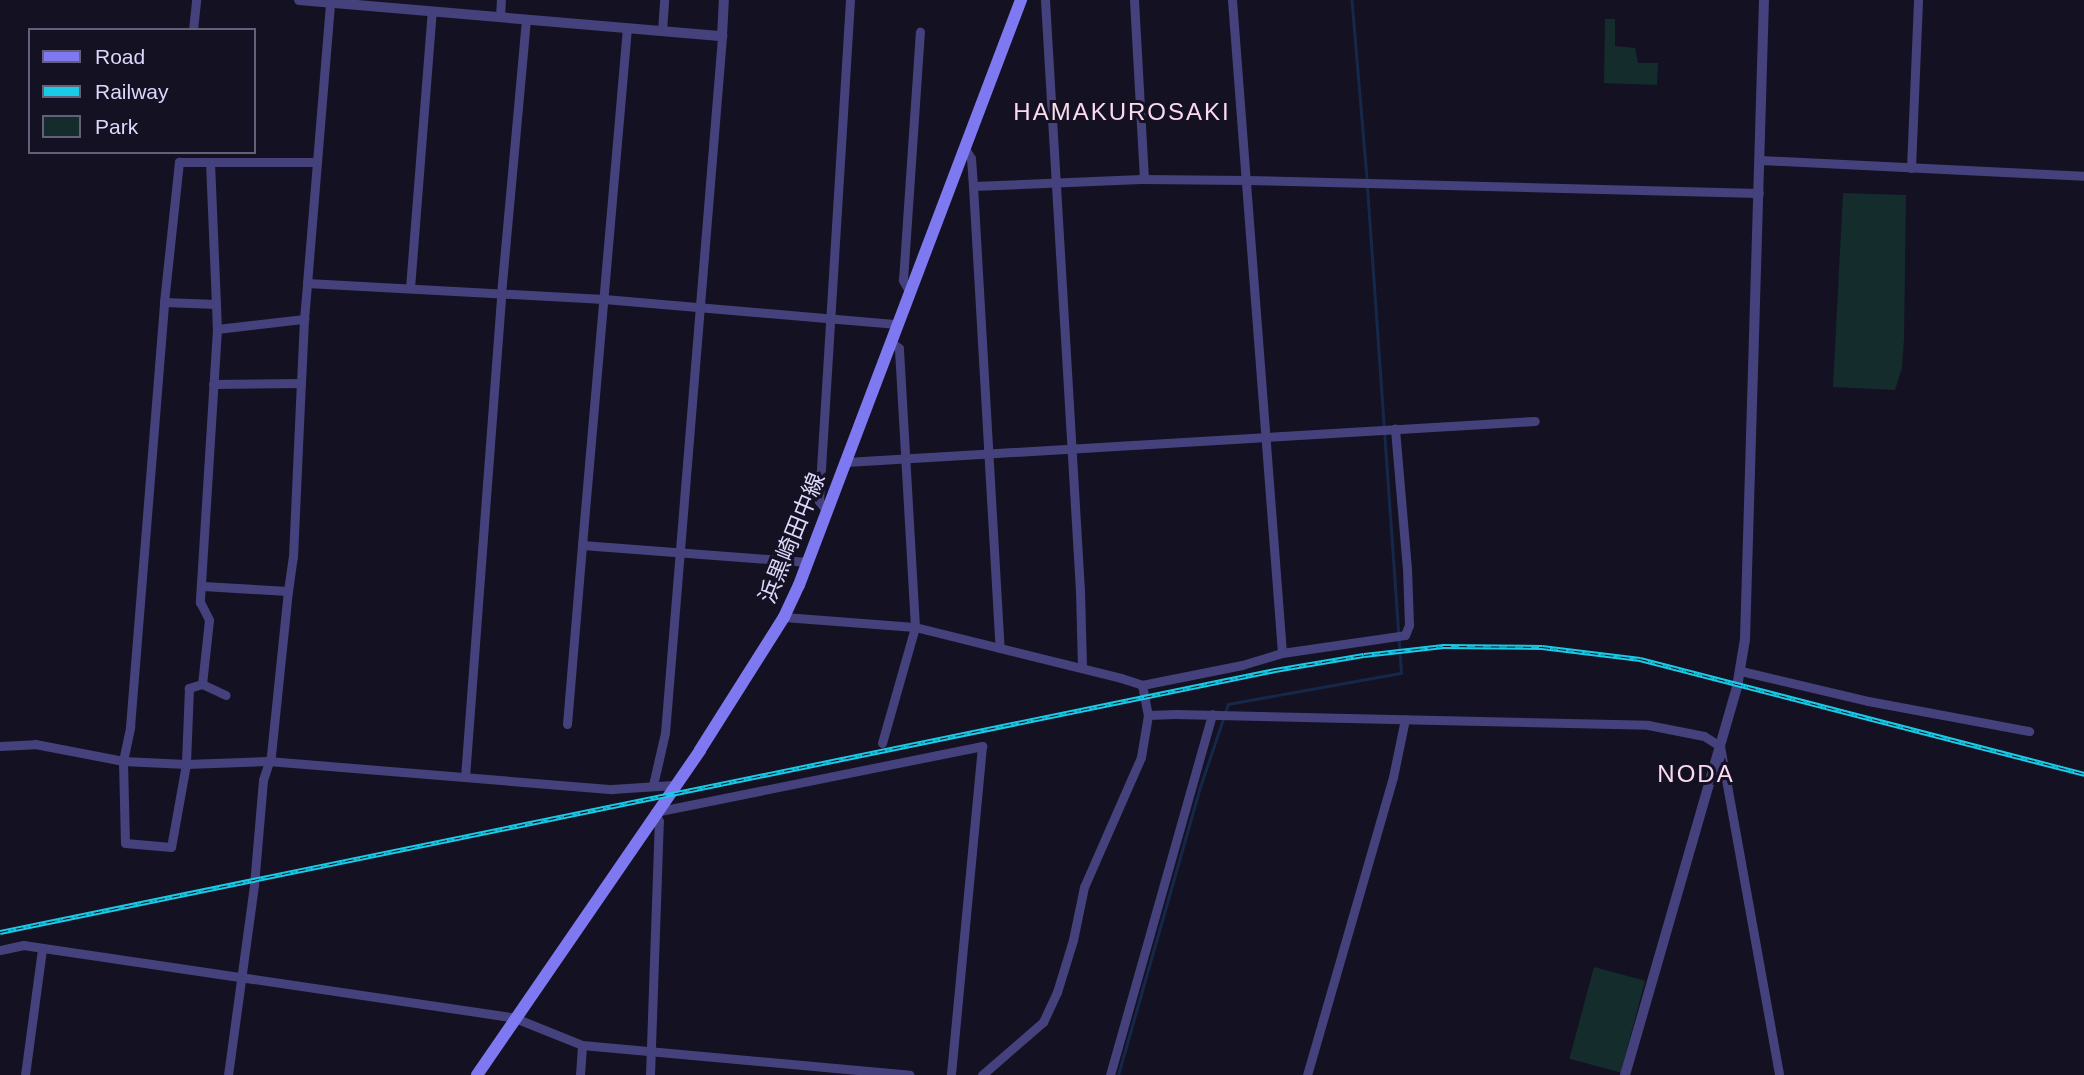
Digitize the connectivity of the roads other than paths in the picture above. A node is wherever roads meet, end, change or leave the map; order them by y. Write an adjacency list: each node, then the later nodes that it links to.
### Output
1 (195, 0): 19 (street)
2 (299, 0): 14 (street)
3 (439, 0): 16 (street)
4 (501, 0): 17 (street)
5 (664, 0): 21 (street)
6 (724, 0): 23 (street)
7 (850, 0): 44 (street)
8 (1021, 0): 24 (main road, 浜黒崎田中線)
9 (1045, 0): 33 (street)
10 (1134, 0): 31 (street)
11 (1232, 0): 32 (street)
12 (1765, 0): 26 (street)
13 (1918, 0): 29 (street)
14 (330, 3): 15 (street); 28 (street)
15 (375, 3): 16 (street)
16 (435, 12): 17 (street); 37 (street)
17 (500, 17): 18 (street)
18 (526, 20): 20 (street); 39 (street)
19 (192, 28)
20 (626, 28): 21 (street); 40 (street)
21 (662, 31): 23 (street)
22 (920, 32): 38 (street)
23 (722, 36): 43 (street)
24 (964, 148): 34 (street); 38 (main road, 浜黒崎田中線)
25 (180, 157): 27 (street); 41 (street)
26 (1760, 160): 29 (street); 35 (street)
27 (210, 162): 28 (street); 42 (street)
28 (317, 162): 36 (street)
29 (1911, 168): 30 (street)
30 (2084, 176)
31 (1144, 179): 32 (street); 33 (street)
32 (1247, 180): 35 (street); 53 (street)
33 (1056, 183): 34 (street); 54 (street)
34 (973, 186): 55 (street)
35 (1759, 193): 69 (street)
36 (307, 283): 37 (street); 45 (street)
37 (410, 288): 39 (street)
38 (909, 291): 46 (main road, 浜黒崎田中線)
39 (501, 294): 40 (street); 84 (street)
40 (604, 299): 43 (street); 59 (street)
41 (163, 302): 42 (street); 81 (street)
42 (216, 304): 47 (street)
43 (698, 308): 44 (street); 60 (street)
44 (830, 318): 46 (street); 58 (street)
45 (304, 319): 47 (street); 49 (street)
46 (897, 324): 48 (main road, 浜黒崎田中線)
47 (217, 329): 50 (street)
48 (890, 342): 56 (street); 57 (main road, 浜黒崎田中線)
49 (301, 383): 50 (street); 63 (street)
50 (213, 384): 62 (street)
51 (1535, 421): 52 (street)
52 (1395, 429): 53 (street); 67 (street)
53 (1267, 437): 54 (street); 67 (street)
54 (1071, 449): 55 (street); 68 (street)
55 (989, 453): 56 (street); 66 (street)
56 (904, 458): 57 (street); 65 (street)
57 (846, 462): 58 (main road, 浜黒崎田中線)
58 (827, 512): 61 (main road, 浜黒崎田中線)
59 (582, 545): 60 (street); 76 (street)
60 (679, 552): 61 (street); 85 (street)
61 (808, 562): 64 (main road, 浜黒崎田中線)
62 (203, 586): 63 (street); 70 (street)
63 (288, 591): 82 (street)
64 (784, 617): 65 (street); 86 (main road, 浜黒崎田中線)
65 (915, 627): 66 (street); 78 (street)
66 (1000, 648): 68 (street)
67 (1282, 653): 71 (street)
68 (1082, 668): 71 (street)
69 (1741, 670): 77 (street); 80 (street)
70 (202, 684): 72 (street); 83 (street)
71 (1142, 685): 73 (street)
72 (226, 695)
73 (1148, 715): 74 (street); 101 (street)
74 (1212, 715): 75 (street); 102 (street)
75 (1405, 719): 80 (street); 103 (street)
76 (566, 724)
77 (2029, 731)
78 (882, 743)
79 (0, 746): 81 (street)
80 (1720, 746): 104 (street); 105 (street)
81 (123, 761): 83 (street); 83 (street)
82 (268, 761): 83 (street); 84 (street); 90 (street)
83 (186, 764)
84 (464, 777): 85 (street)
85 (653, 785): 86 (street)
86 (673, 785): 87 (main road, 浜黒崎田中線)
87 (655, 812): 91 (main road, 浜黒崎田中線); 93 (street); 100 (street)
88 (42, 949): 89 (street); 90 (street); 94 (street)
89 (0, 950)
90 (243, 976): 91 (street); 95 (street)
91 (516, 1018): 92 (street); 96 (main road, 浜黒崎田中線)
92 (582, 1045): 93 (street); 97 (street)
93 (653, 1052): 98 (street); 99 (street)
94 (25, 1075)
95 (228, 1075)
96 (477, 1075)
97 (580, 1075)
98 (650, 1075)
99 (910, 1075)
100 (951, 1075)
101 (982, 1075)
102 (1110, 1075)
103 (1307, 1075)
104 (1625, 1075)
105 (1779, 1075)

